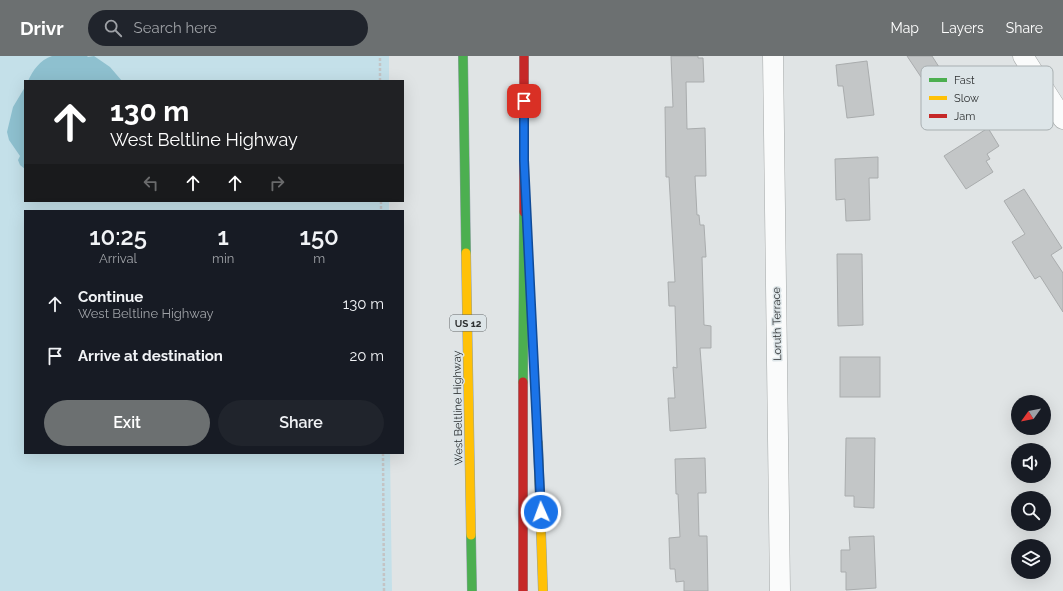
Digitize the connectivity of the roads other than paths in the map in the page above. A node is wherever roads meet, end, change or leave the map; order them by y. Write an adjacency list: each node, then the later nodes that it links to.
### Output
1 (464, 56): 11 (highway, West Beltline Highway / US 12)
2 (524, 56): 8 (highway)
3 (773, 56): 14 (street, Loruth Terrace)
4 (1023, 56): 5 (street)
5 (1029, 66)
6 (1053, 103): 7 (street)
7 (1063, 119)
8 (524, 160): 9 (highway); 12 (highway)
9 (532, 343)
10 (538, 435): 13 (highway)
11 (472, 591)
12 (523, 591)
13 (544, 591)
14 (780, 591)

